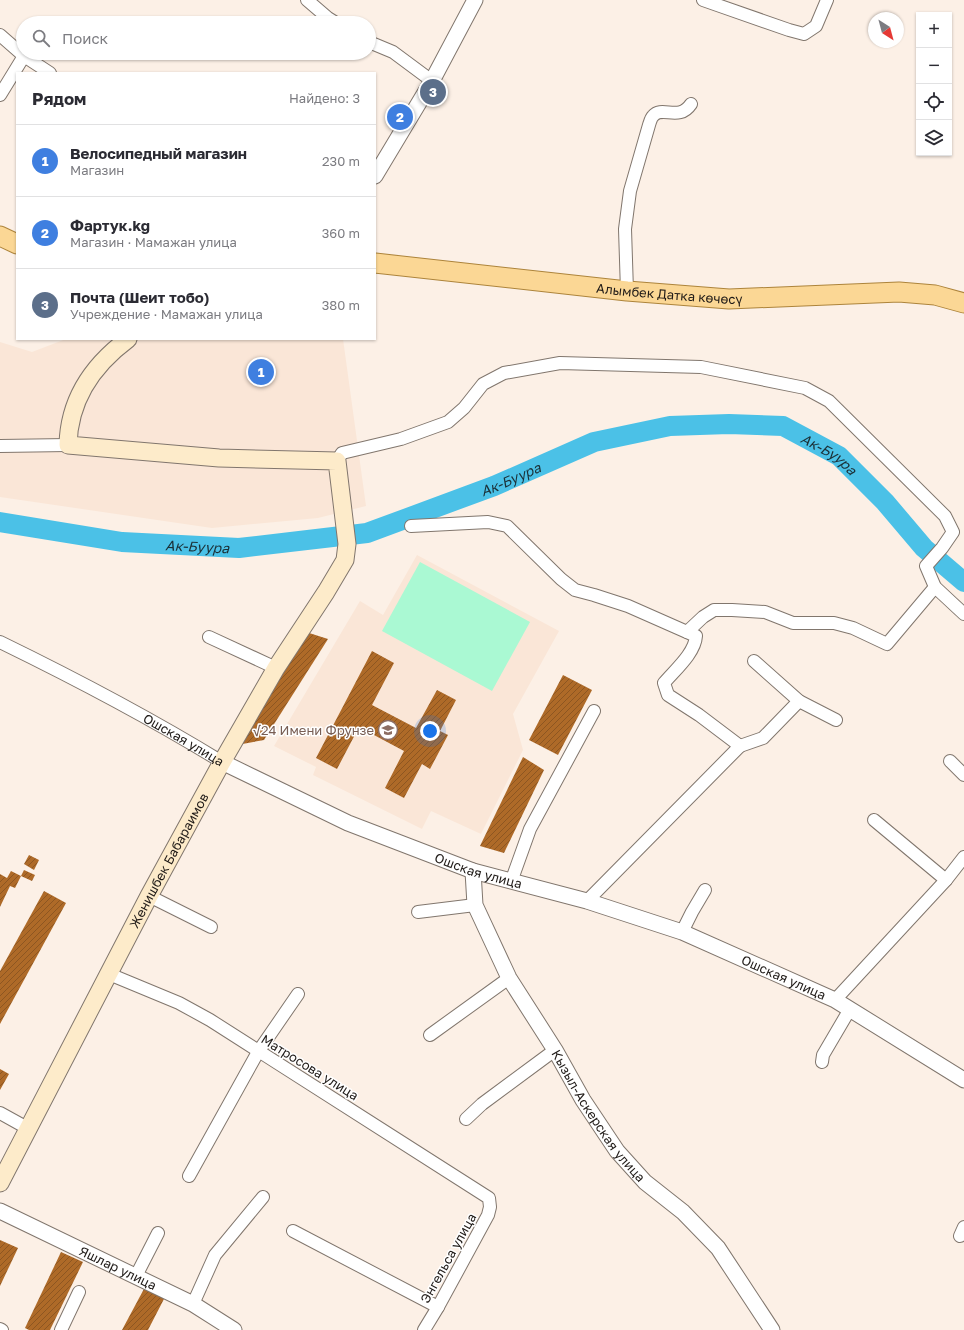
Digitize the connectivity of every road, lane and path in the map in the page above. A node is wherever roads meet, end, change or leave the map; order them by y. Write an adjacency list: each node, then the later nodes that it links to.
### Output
1 (307, 0): 5 (street)
2 (475, 0): 12 (street)
3 (703, 0): 4 (street)
4 (827, 0)
5 (326, 16)
6 (0, 35): 8 (street)
7 (376, 45): 12 (street)
8 (16, 49)
9 (22, 60): 13 (street)
10 (30, 60): 11 (street)
11 (48, 72)
12 (432, 81): 15 (street)
13 (0, 95)
14 (691, 104): 19 (street)
15 (376, 174)
16 (0, 236): 17 (main road)
17 (16, 244)
18 (376, 263): 19 (main road, Алымбек Датка көчөсү)
19 (628, 291): 20 (main road, Алымбек Датка көчөсү)
20 (964, 303)
21 (127, 340): 22 (main road)
22 (68, 445): 23 (street); 24 (main road)
23 (0, 446)
24 (337, 461): 26 (street); 32 (main road, Женишбек Бабараимов)
25 (411, 526): 28 (street)
26 (935, 587): 27 (street); 28 (street)
27 (964, 614)
28 (688, 632): 36 (street)
29 (209, 637): 32 (street)
30 (0, 642): 38 (street, Ошская улица)
31 (754, 662): 33 (street)
32 (276, 668): 38 (main road, Женишбек Бабараимов)
33 (799, 701): 35 (street); 36 (street)
34 (594, 711): 44 (street)
35 (836, 720)
36 (740, 746): 47 (street)
37 (950, 761): 39 (street)
38 (222, 762): 42 (street, Ошская улица); 46 (main road, Женишбек Бабараимов)
39 (964, 775)
40 (874, 820): 43 (street)
41 (964, 857): 43 (street)
42 (473, 871): 44 (street, Ошская улица); 48 (street, Кызыл-Аскерская улица)
43 (946, 880): 55 (street)
44 (511, 882): 47 (street, Ошская улица)
45 (705, 890): 51 (street)
46 (149, 896): 50 (street); 52 (main road, Женишбек Бабараимов)
47 (588, 901): 51 (street, Ошская улица)
48 (475, 905): 49 (street); 53 (street, Кызыл-Аскерская улица)
49 (418, 912)
50 (211, 926)
51 (682, 932): 55 (street, Ошская улица)
52 (109, 974): 59 (street, Матросова улица); 64 (main road, Женишбек Бабараимов)
53 (509, 978): 57 (street); 58 (street, Кызыл-Аскерская улица)
54 (298, 994): 59 (street)
55 (835, 1000): 56 (street, Ошская улица)
56 (850, 1009): 60 (street); 61 (street, Ошская улица)
57 (430, 1035)
58 (555, 1050): 63 (street); 79 (street, Кызыл-Аскерская улица)
59 (258, 1052): 65 (street); 68 (street, Матросова улица)
60 (822, 1062)
61 (964, 1080)
62 (0, 1113): 64 (street)
63 (466, 1119)
64 (29, 1129): 66 (main road, Женишбек Бабараимов)
65 (189, 1176)
66 (0, 1183)
67 (263, 1197): 74 (street)
68 (489, 1198): 75 (street, Энгельса улица)
69 (0, 1211): 72 (street, Яшлар улица)
70 (293, 1231): 75 (street)
71 (158, 1233): 72 (street)
72 (136, 1276): 74 (street, Яшлар улица)
73 (79, 1292): 76 (street)
74 (193, 1304): 77 (street, Яшлар улица)
75 (438, 1307): 78 (street, Энгельса улица)
76 (62, 1330)
77 (234, 1330)
78 (424, 1330)
79 (772, 1330)

